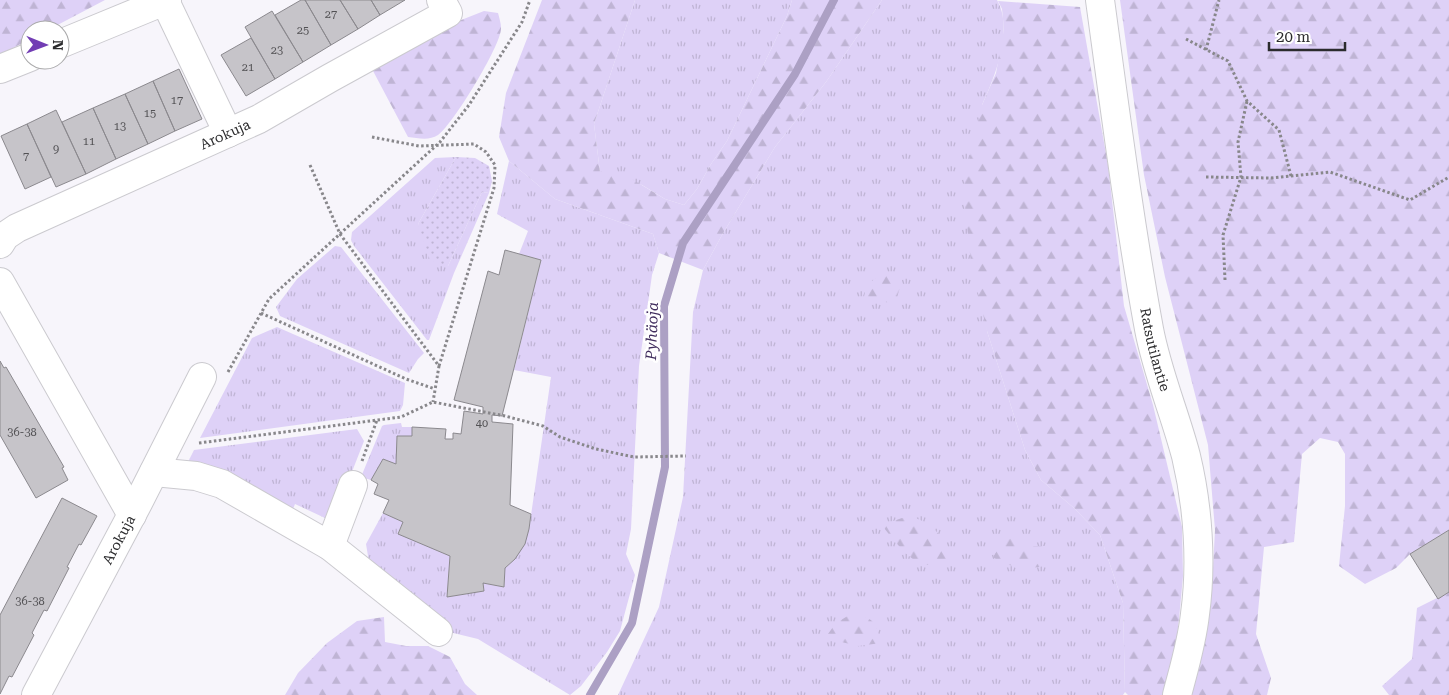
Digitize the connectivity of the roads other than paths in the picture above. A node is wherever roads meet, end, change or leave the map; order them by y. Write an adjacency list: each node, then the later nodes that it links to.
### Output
1 (166, 0): 4 (street); 7 (street)
2 (1100, 0): 17 (street, Ratsutilantie)
3 (444, 6): 7 (street, Arokuja)
4 (70, 40)
5 (20, 61): 6 (street)
6 (0, 69)
7 (228, 133): 8 (street, Arokuja)
8 (2, 235)
9 (0, 282): 13 (street, Arokuja)
10 (202, 377): 11 (street)
11 (154, 472): 13 (street); 14 (street)
12 (354, 485): 14 (street)
13 (132, 515): 16 (street, Arokuja)
14 (330, 546): 15 (street)
15 (438, 632)
16 (36, 695)
17 (1177, 695)

